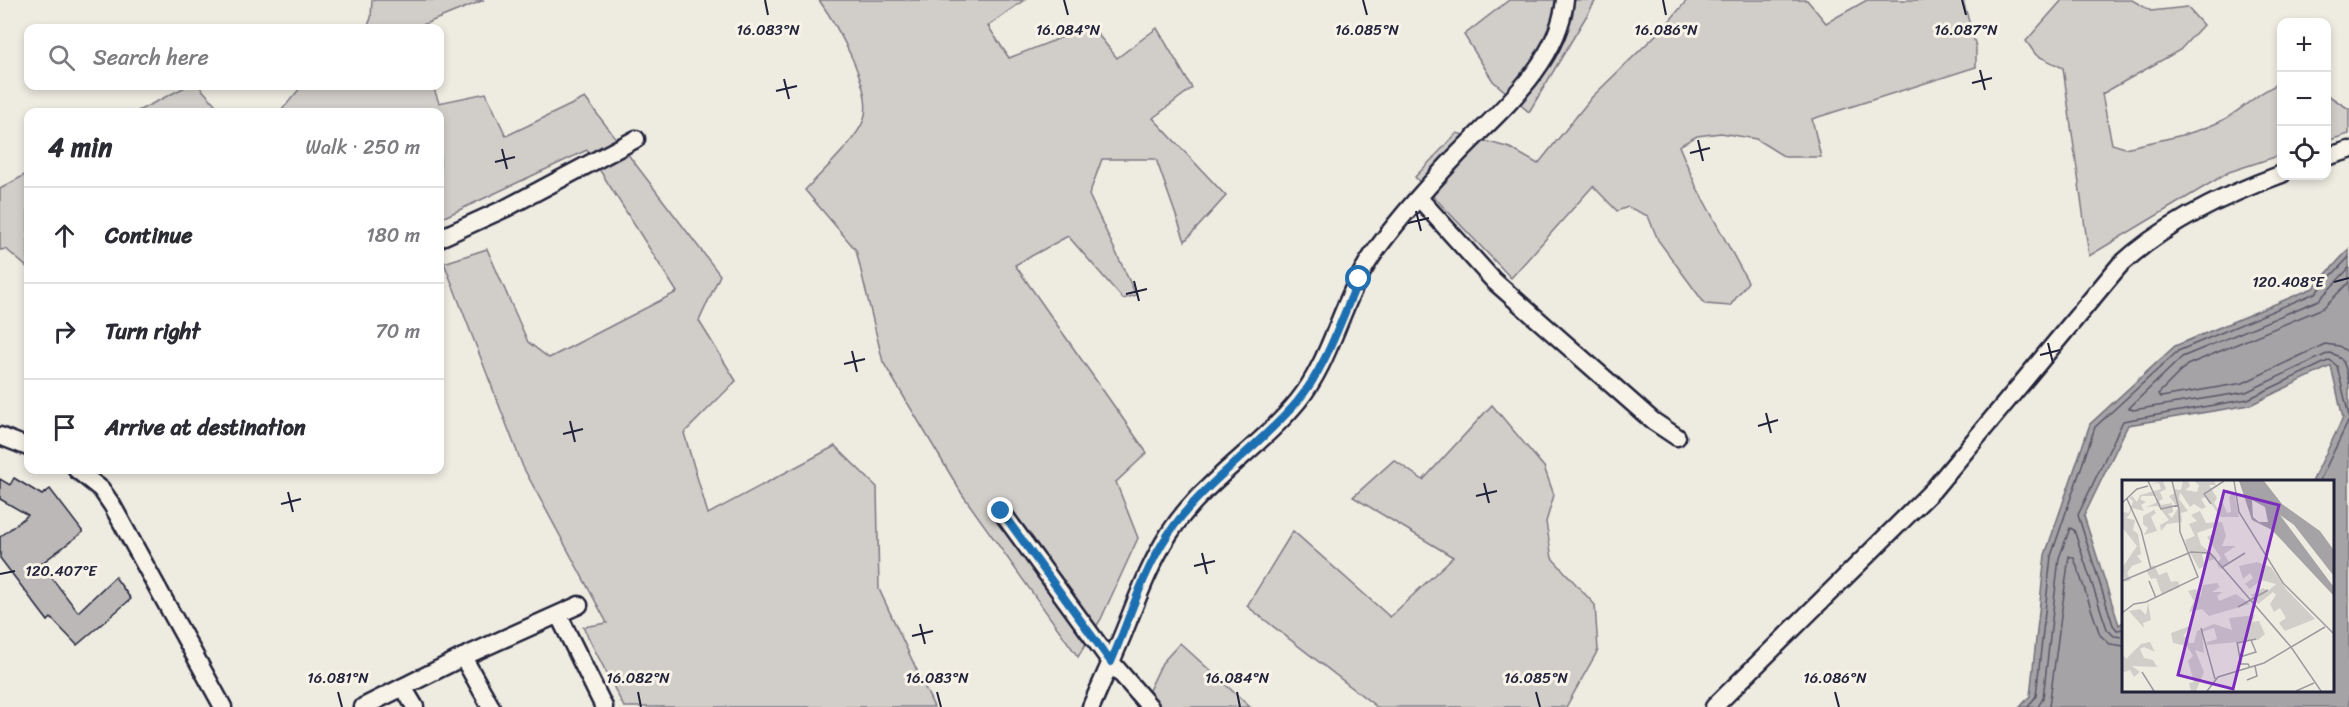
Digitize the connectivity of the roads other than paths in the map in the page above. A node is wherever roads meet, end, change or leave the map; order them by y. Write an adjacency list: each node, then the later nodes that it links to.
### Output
1 (1565, 0): 6 (street)
2 (636, 139): 7 (street)
3 (2349, 150): 4 (street)
4 (2331, 155)
5 (2277, 176): 25 (street)
6 (1419, 198): 9 (street); 16 (street)
7 (444, 236)
8 (0, 436): 10 (street)
9 (1677, 437)
10 (24, 445)
11 (82, 474): 18 (street)
12 (1001, 511): 16 (street)
13 (579, 605): 14 (street)
14 (559, 616): 15 (street); 22 (street)
15 (463, 657): 17 (street); 21 (street)
16 (1111, 662): 23 (street); 24 (street)
17 (403, 687): 19 (street); 20 (street)
18 (223, 707)
19 (363, 707)
20 (415, 707)
21 (491, 707)
22 (604, 707)
23 (1091, 707)
24 (1150, 707)
25 (1714, 707)

